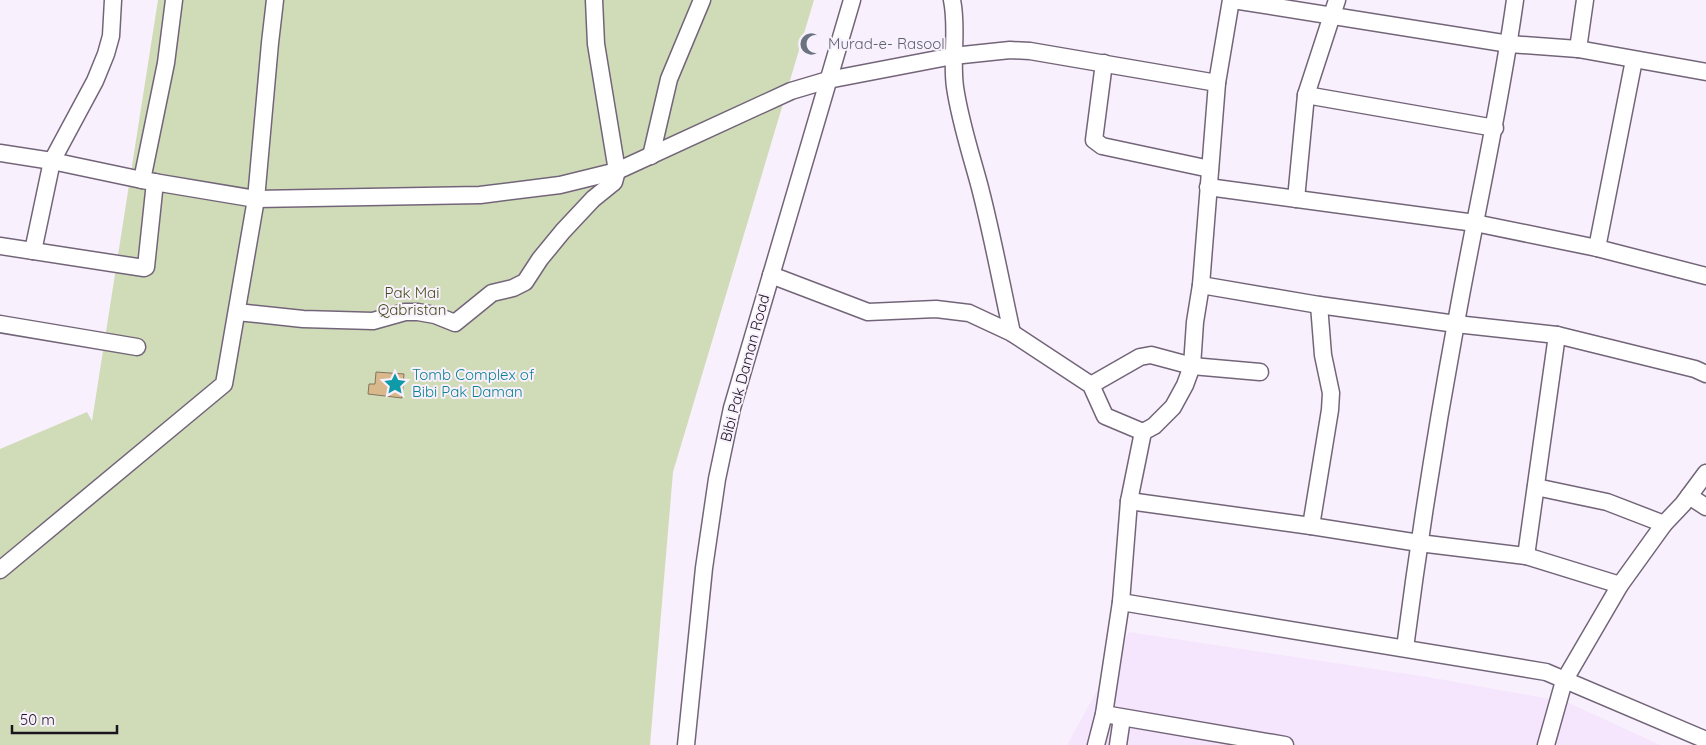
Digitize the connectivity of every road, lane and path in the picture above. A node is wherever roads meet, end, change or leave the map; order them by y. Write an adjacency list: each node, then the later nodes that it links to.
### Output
1 (113, 0): 24 (street)
2 (174, 0): 27 (street)
3 (276, 0): 29 (street)
4 (594, 0): 26 (street)
5 (702, 0): 23 (street)
6 (852, 0): 18 (street, Bibi Pak Daman Road)
7 (952, 0): 14 (street)
8 (1232, 0): 11 (street); 19 (street)
9 (1515, 0): 12 (street)
10 (1585, 0): 13 (street)
11 (1335, 8): 12 (street); 20 (street)
12 (1509, 44): 13 (street); 21 (street)
13 (1578, 49): 15 (street)
14 (953, 56): 16 (street); 18 (street); 42 (street)
15 (1634, 60): 17 (street); 33 (street)
16 (1104, 62): 19 (street); 25 (street)
17 (1706, 72)
18 (828, 80): 23 (street); 35 (street, Bibi Pak Daman Road)
19 (1217, 83): 25 (street)
20 (1306, 95): 21 (street); 30 (street)
21 (1495, 128): 31 (street)
22 (0, 153): 24 (street)
23 (651, 156): 26 (street)
24 (52, 162): 27 (street); 34 (street)
25 (1210, 169): 28 (street)
26 (617, 171): 29 (street); 39 (street)
27 (148, 181): 29 (street); 34 (street)
28 (1208, 187): 30 (street); 37 (street)
29 (256, 199): 39 (street)
30 (1296, 199): 31 (street)
31 (1475, 223): 33 (street); 41 (street)
32 (0, 246): 34 (street)
33 (1597, 248): 36 (street)
34 (32, 251)
35 (771, 275): 42 (street); 68 (street, Bibi Pak Daman Road)
36 (1706, 276)
37 (1201, 286): 38 (street); 45 (street)
38 (1319, 305): 41 (street); 56 (street)
39 (236, 312): 59 (street)
40 (0, 324): 44 (street)
41 (1456, 324): 43 (street); 57 (street)
42 (1012, 332): 48 (street)
43 (1557, 335): 47 (street); 51 (street)
44 (137, 347)
45 (1192, 366): 46 (street); 48 (street); 49 (street)
46 (1260, 372)
47 (1706, 374)
48 (1091, 385): 49 (street)
49 (1143, 432): 53 (street)
50 (1706, 473): 52 (street)
51 (1536, 487): 55 (street); 58 (street)
52 (1689, 496): 54 (street); 55 (street)
53 (1130, 501): 56 (street); 61 (street)
54 (1706, 507)
55 (1664, 524): 60 (street)
56 (1311, 526): 57 (street)
57 (1419, 543): 58 (street); 62 (street)
58 (1526, 556): 60 (street)
59 (0, 570)
60 (1620, 585): 63 (street)
61 (1121, 602): 62 (street); 64 (street)
62 (1405, 648): 63 (street)
63 (1564, 681): 67 (street); 72 (street)
64 (1104, 714): 65 (street); 69 (street)
65 (1122, 718): 66 (street); 70 (street)
66 (1224, 740): 71 (street)
67 (1706, 740)
68 (686, 745)
69 (1096, 745)
70 (1118, 745)
71 (1285, 745)
72 (1546, 745)

